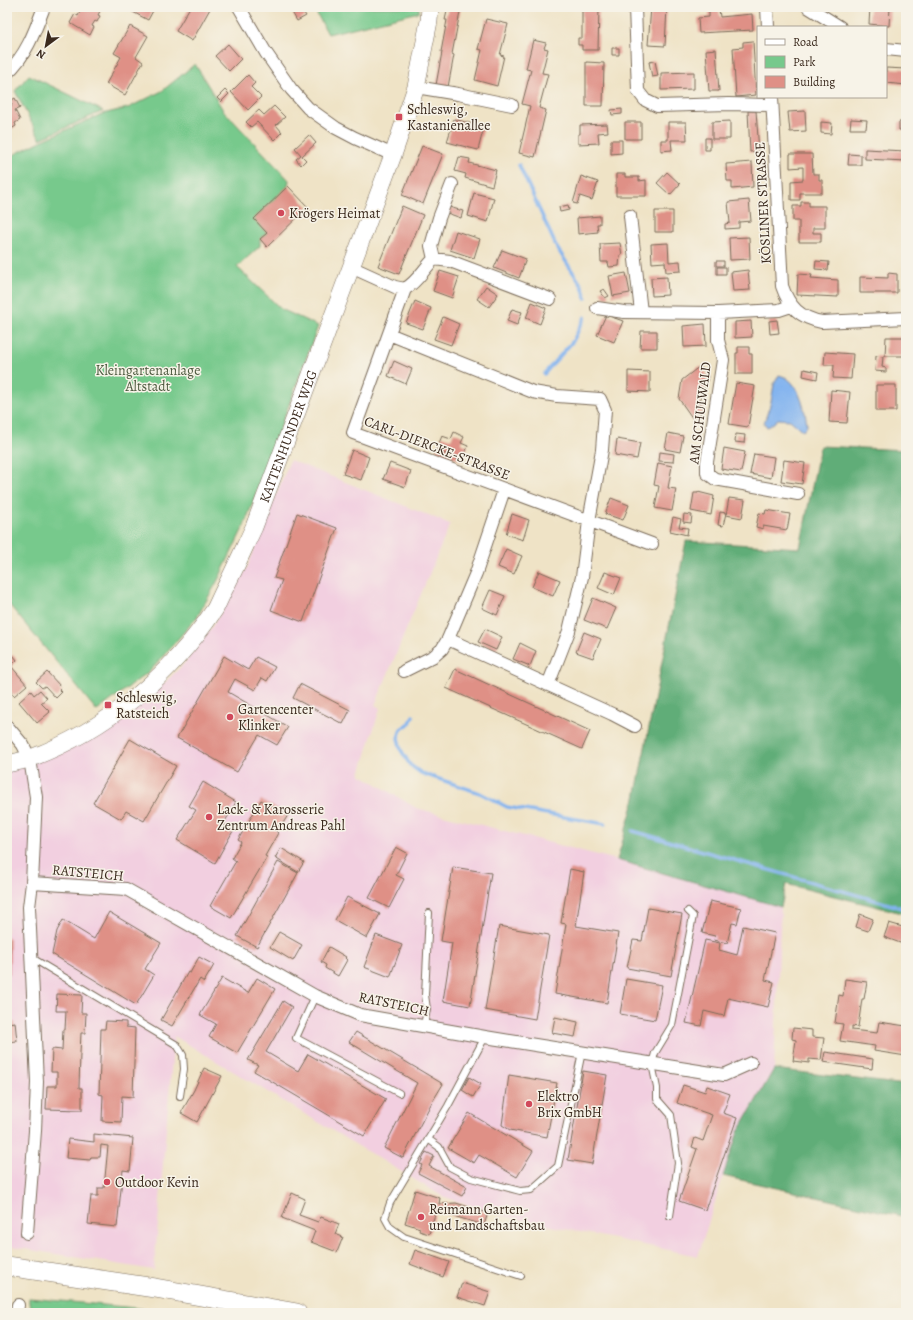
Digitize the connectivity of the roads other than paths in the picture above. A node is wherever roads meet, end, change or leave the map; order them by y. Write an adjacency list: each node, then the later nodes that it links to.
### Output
1 (44, 7): 11 (street)
2 (239, 7): 15 (street)
3 (430, 7): 12 (street, KATTENHUNDER WEG)
4 (635, 7): 13 (street)
5 (767, 7): 7 (street)
6 (808, 7): 8 (street)
7 (768, 26)
8 (838, 26)
9 (887, 49): 10 (street)
10 (906, 51)
11 (7, 73)
12 (416, 88): 14 (street); 15 (street, KATTENHUNDER WEG)
13 (772, 101): 22 (street, KÖSLINER STRASSE)
14 (512, 105)
15 (393, 155): 19 (street, KATTENHUNDER WEG)
16 (452, 184): 18 (street)
17 (630, 216): 24 (street)
18 (434, 259): 20 (street); 21 (street)
19 (350, 267): 20 (street); 37 (street, KATTENHUNDER WEG)
20 (405, 289): 27 (street, CARL-DIERCKE-STRASSE)
21 (550, 299)
22 (791, 306): 25 (street); 26 (street)
23 (597, 308): 24 (street)
24 (641, 312): 25 (street)
25 (718, 313): 29 (street, AM SCHULWALD)
26 (906, 318)
27 (389, 334): 28 (street, CARL-DIERCKE-STRASSE); 30 (street)
28 (504, 490): 30 (street, CARL-DIERCKE-STRASSE); 32 (street)
29 (798, 494)
30 (589, 522): 31 (street, CARL-DIERCKE-STRASSE); 34 (street)
31 (652, 544)
32 (448, 639): 33 (street); 34 (street)
33 (404, 671)
34 (548, 685): 36 (street)
35 (7, 726): 37 (street)
36 (635, 726)
37 (30, 759): 38 (street, KATTENHUNDER WEG); 39 (street, RATSTEICH)
38 (7, 764)
39 (32, 883): 42 (street, RATSTEICH); 43 (street, RATSTEICH)
40 (688, 911): 48 (lane)
41 (429, 912): 44 (lane)
42 (32, 958): 50 (lane); 53 (street, RATSTEICH)
43 (315, 996): 44 (street, RATSTEICH); 49 (lane)
44 (424, 1026): 45 (street, RATSTEICH)
45 (485, 1037): 46 (street, RATSTEICH); 51 (lane)
46 (582, 1052): 48 (street, RATSTEICH); 51 (lane)
47 (751, 1063): 48 (street, RATSTEICH)
48 (652, 1064): 52 (lane)
49 (399, 1093)
50 (180, 1096)
51 (428, 1139): 55 (lane)
52 (670, 1216)
53 (27, 1233)
54 (7, 1266): 56 (main road)
55 (521, 1276)
56 (297, 1313)

